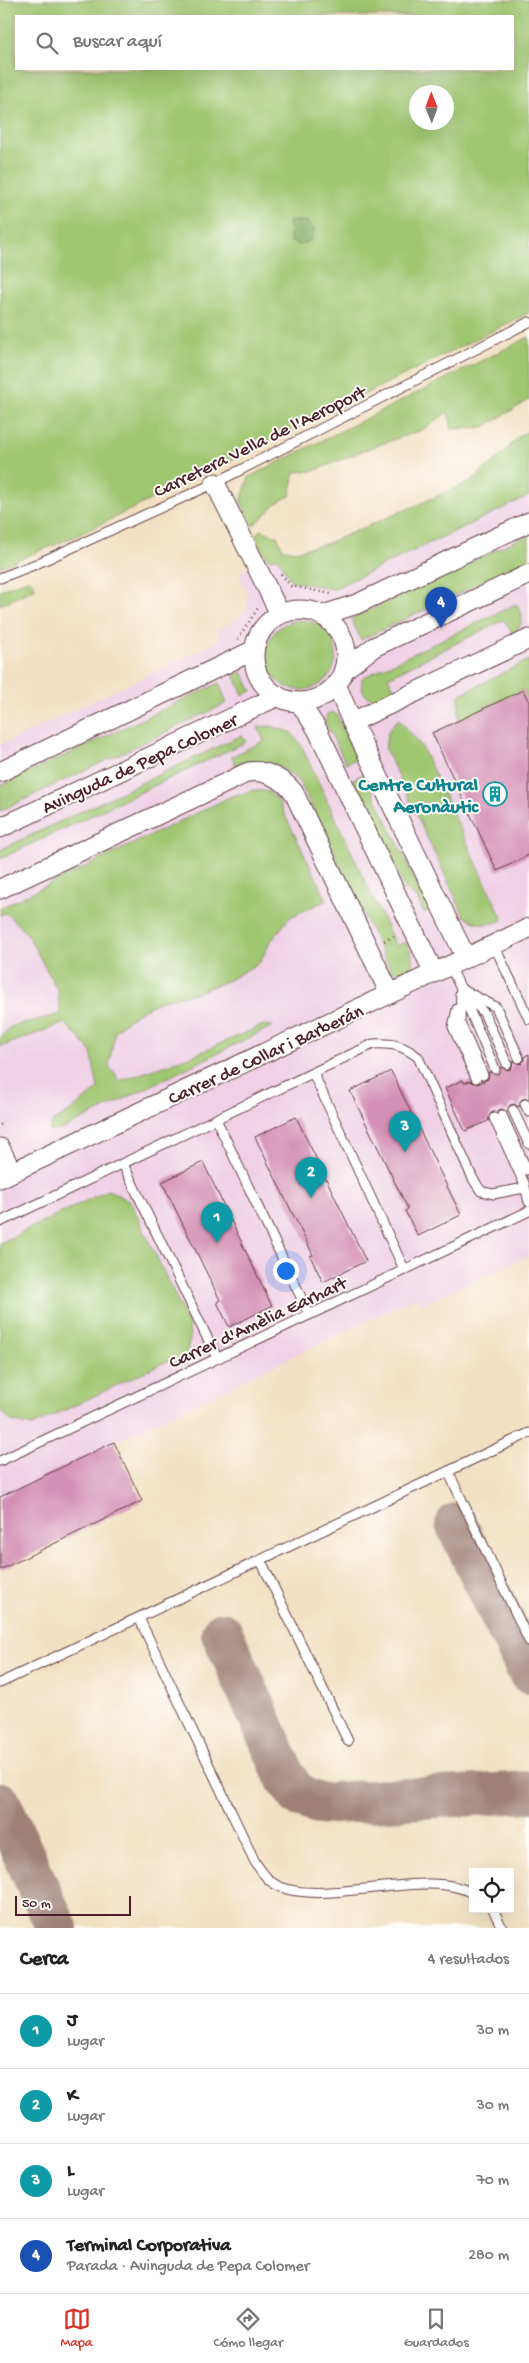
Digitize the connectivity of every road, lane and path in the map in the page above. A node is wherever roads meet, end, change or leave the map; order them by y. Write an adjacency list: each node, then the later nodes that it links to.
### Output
1 (529, 322): 2 (lane, Carretera Vella de l'Aeroport)
2 (215, 483): 5 (lane, Carretera Vella de l'Aeroport); 8 (street)
3 (529, 522): 9 (street)
4 (276, 569): 7 (path)
5 (0, 578)
6 (527, 581): 12 (street)
7 (333, 595)
8 (280, 614): 9 (street); 11 (street)
9 (323, 615): 12 (street)
10 (529, 639): 15 (street)
11 (254, 650): 13 (street); 16 (street)
12 (340, 677): 14 (street); 15 (street)
13 (278, 696): 14 (street); 17 (street, Avinguda de Pepa Colomer)
14 (299, 702): 21 (street)
15 (352, 722): 21 (street)
16 (0, 772)
17 (0, 828)
18 (0, 889): 23 (street)
19 (529, 928): 20 (street, Carrer de Collar i Barberán)
20 (494, 944): 21 (street, Carrer de Collar i Barberán); 24 (lane)
21 (450, 966): 22 (lane); 23 (street, Carrer de Collar i Barberán)
22 (461, 989): 25 (lane); 26 (lane); 27 (lane); 29 (lane)
23 (390, 994): 36 (street, Carrer de Collar i Barberán)
24 (529, 1019)
25 (519, 1058)
26 (507, 1064)
27 (495, 1069)
28 (312, 1073): 31 (lane); 37 (lane); 41 (lane)
29 (480, 1076)
30 (513, 1110): 32 (lane)
31 (216, 1119): 34 (lane); 42 (lane)
32 (529, 1144)
33 (0, 1148): 36 (street)
34 (123, 1164): 40 (lane); 43 (lane)
35 (528, 1168): 37 (lane); 37 (lane)
36 (6, 1175)
37 (524, 1186): 38 (lane)
38 (529, 1202)
39 (529, 1211): 41 (lane, Carrer d'Amèlia Earhart)
40 (0, 1222)
41 (404, 1269): 42 (lane, Carrer d'Amèlia Earhart)
42 (309, 1314): 43 (lane, Carrer d'Amèlia Earhart)
43 (216, 1358): 45 (lane, Carrer d'Amèlia Earhart)
44 (529, 1433): 46 (lane)
45 (1, 1458)
46 (448, 1471): 47 (lane); 49 (lane)
47 (261, 1561): 48 (lane); 51 (lane)
48 (139, 1618): 50 (lane); 52 (lane)
49 (529, 1640)
50 (0, 1683)
51 (348, 1741)
52 (469, 1891)
53 (495, 1913): 54 (lane)
54 (502, 1928)

